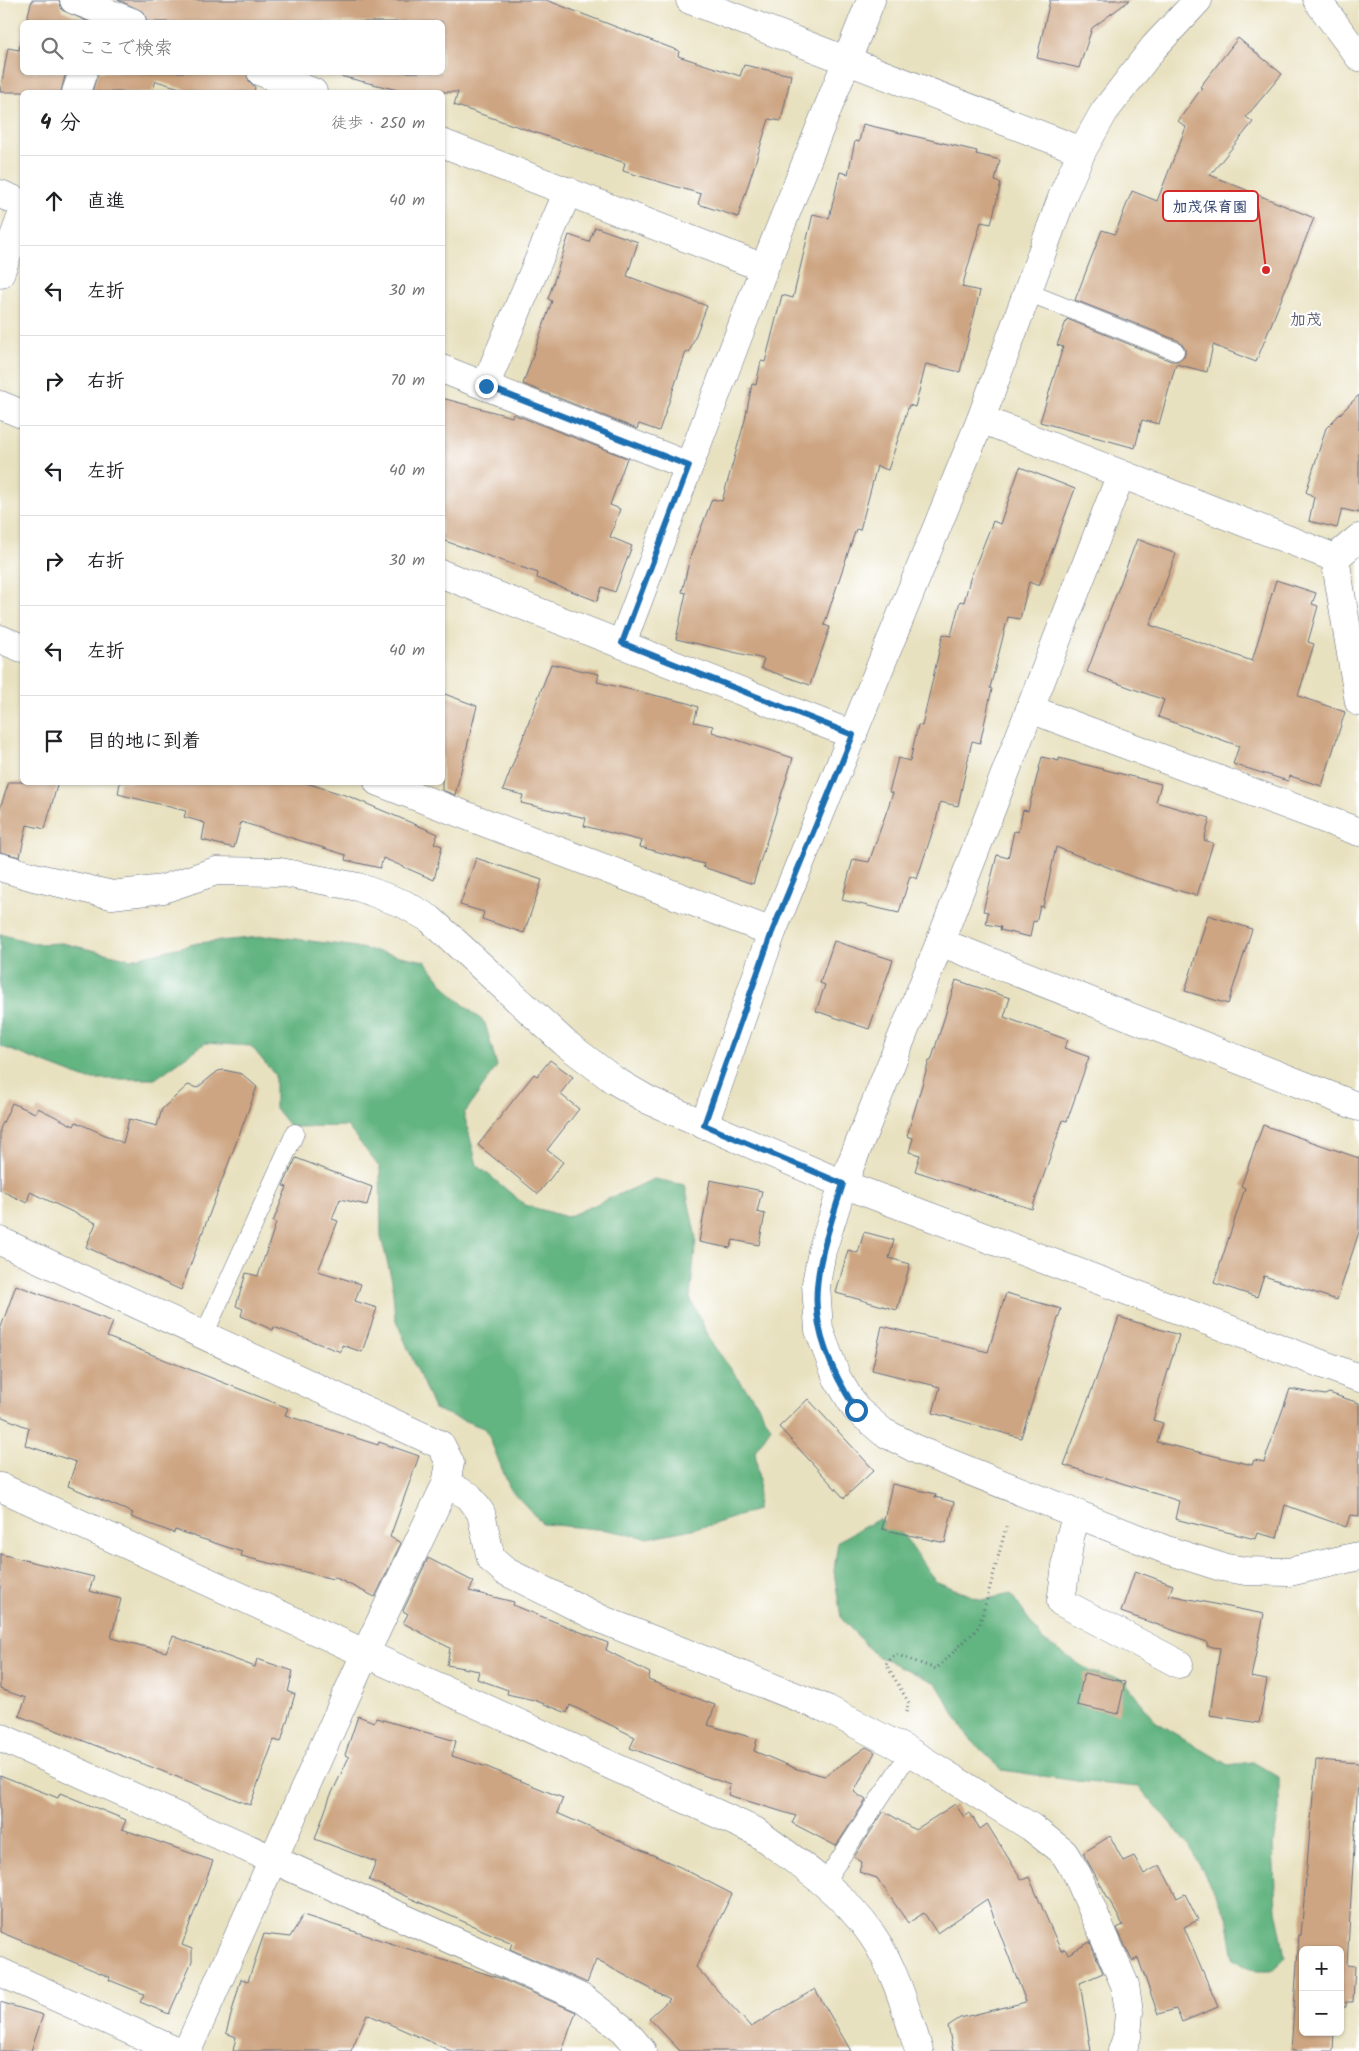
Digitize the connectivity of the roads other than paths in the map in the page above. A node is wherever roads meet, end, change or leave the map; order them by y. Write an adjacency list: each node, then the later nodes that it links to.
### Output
1 (74, 0): 6 (street)
2 (690, 0): 9 (street)
3 (870, 0): 9 (street)
4 (1198, 0): 15 (street)
5 (1317, 0): 8 (street)
6 (105, 12): 7 (street)
7 (127, 20)
8 (1359, 57)
9 (846, 61): 15 (street); 20 (street)
10 (82, 75): 12 (street)
11 (269, 75): 13 (street)
12 (77, 90)
13 (308, 90)
14 (445, 144): 16 (street)
15 (1082, 151): 22 (street)
16 (568, 192): 20 (street); 25 (street)
17 (0, 194): 18 (street)
18 (20, 202)
19 (20, 220): 21 (street)
20 (764, 268): 29 (street)
21 (0, 274)
22 (1027, 292): 23 (lane); 28 (street)
23 (1175, 351)
24 (445, 370): 25 (street)
25 (486, 386): 29 (street)
26 (0, 405): 27 (street)
27 (20, 413)
28 (981, 419): 30 (street); 39 (street)
29 (689, 466): 35 (street)
30 (1121, 474): 32 (street); 38 (street)
31 (1359, 538): 32 (street)
32 (1335, 558): 37 (street)
33 (445, 575): 35 (street)
34 (0, 639): 36 (street)
35 (622, 643): 39 (street)
36 (20, 647)
37 (1359, 702)
38 (1030, 709): 41 (street); 44 (street)
39 (853, 735): 43 (street)
40 (386, 785): 43 (street)
41 (1359, 832)
42 (0, 867): 46 (street)
43 (772, 932): 46 (street)
44 (940, 942): 45 (street); 48 (street)
45 (1359, 1107)
46 (704, 1125): 48 (street)
47 (295, 1133): 50 (lane)
48 (843, 1184): 51 (street); 54 (street)
49 (0, 1241): 50 (street)
50 (204, 1335): 52 (street)
51 (1359, 1378)
52 (446, 1484): 56 (street); 59 (street)
53 (0, 1487): 56 (street)
54 (1077, 1514): 55 (street); 57 (street)
55 (1359, 1556)
56 (365, 1654): 60 (street); 61 (street)
57 (1179, 1664)
58 (0, 1737): 60 (street)
59 (910, 1752): 61 (lane); 67 (street)
60 (274, 1859): 64 (street); 65 (street)
61 (824, 1883): 66 (street)
62 (0, 1972): 63 (street)
63 (176, 2051)
64 (187, 2051)
65 (642, 2051)
66 (919, 2051)
67 (1122, 2051)

